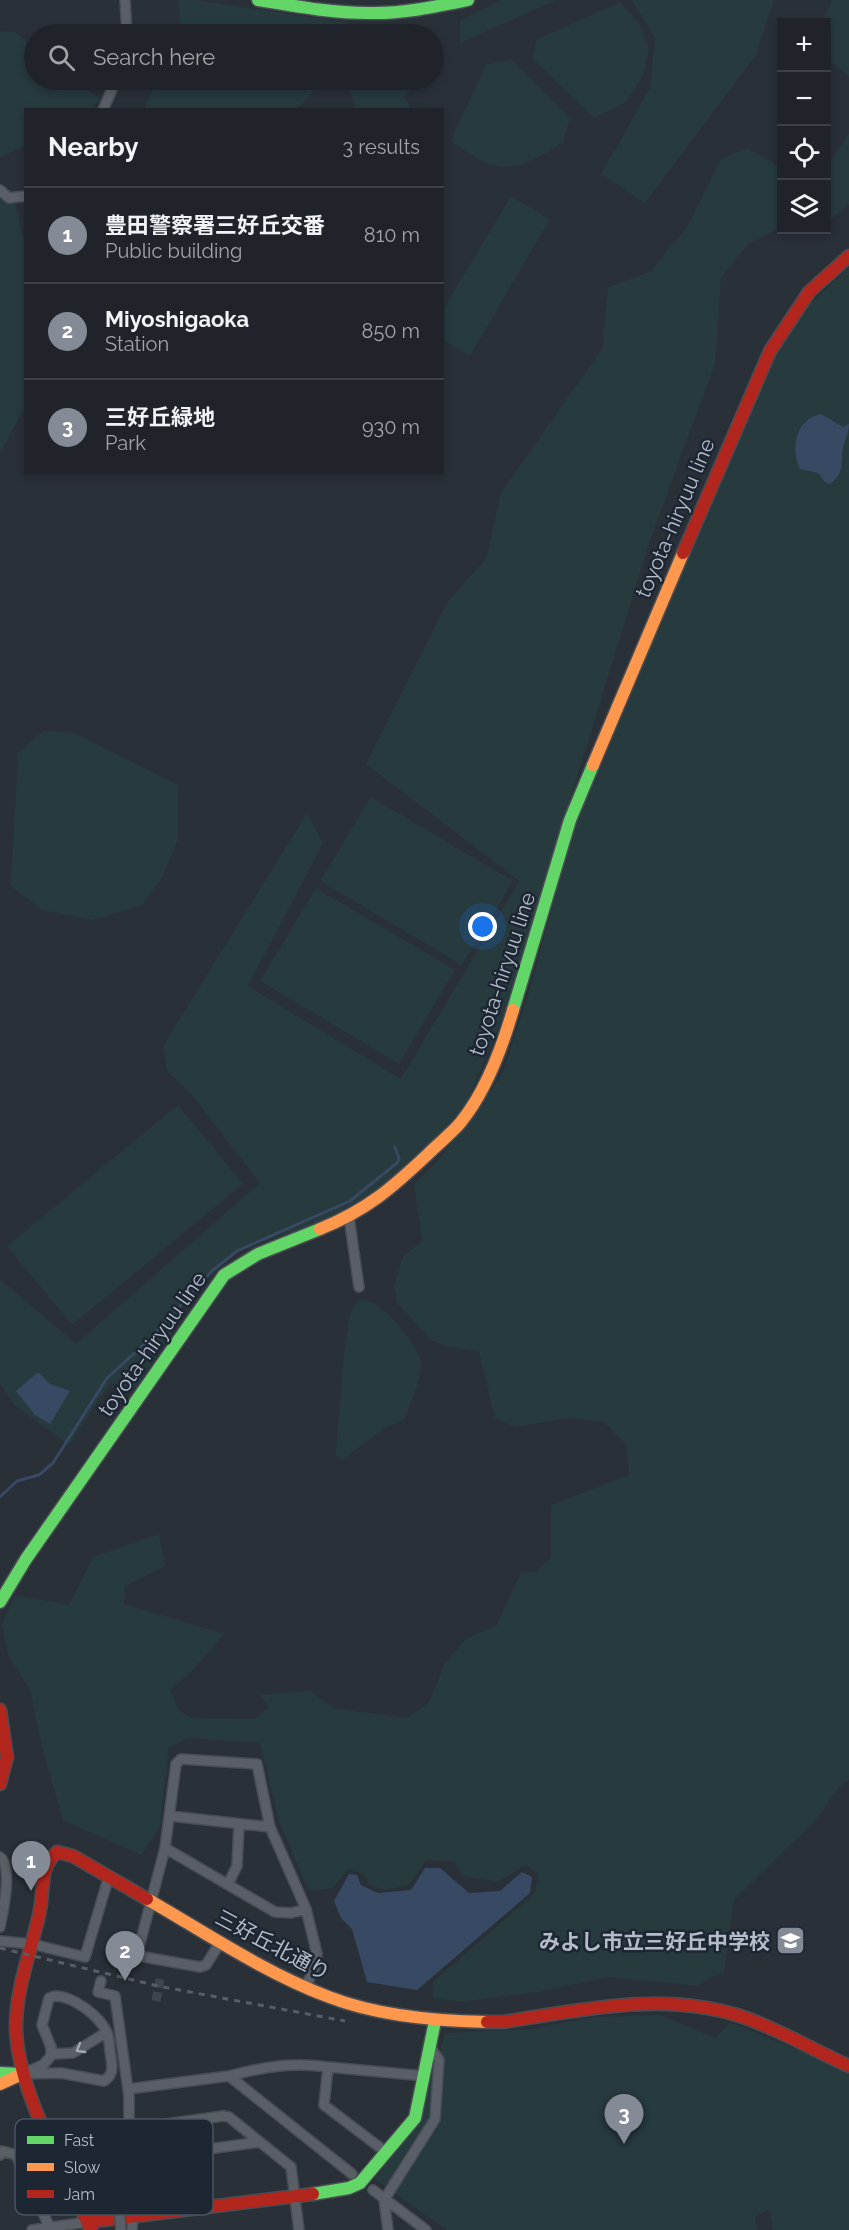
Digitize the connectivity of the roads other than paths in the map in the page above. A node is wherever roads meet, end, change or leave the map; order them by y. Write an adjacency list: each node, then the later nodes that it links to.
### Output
1 (125, 0): 4 (street)
2 (258, 0): 3 (main road)
3 (468, 0)
4 (126, 24)
5 (112, 90): 6 (street)
6 (104, 108)
7 (0, 190): 8 (street)
8 (24, 196)
9 (849, 256): 10 (main road, toyota-hiryuu line)
10 (349, 1217): 11 (street); 12 (main road, toyota-hiryuu line)
11 (359, 1287)
12 (0, 1602)
13 (0, 1710): 14 (main road)
14 (0, 1784)
15 (170, 1816): 16 (street); 17 (street); 18 (street)
16 (239, 1825): 17 (street); 21 (street)
17 (270, 1827): 23 (street)
18 (165, 1848): 21 (street); 22 (street)
19 (0, 1857): 24 (street)
20 (109, 1876): 22 (main road, 三好丘北通り); 27 (street); 27 (main road, 三好丘北通り)
21 (228, 1884): 23 (street)
22 (151, 1900): 26 (main road, 三好丘北通り); 26 (street)
23 (306, 1909): 29 (street)
24 (0, 1927)
25 (0, 1941): 27 (street)
26 (221, 1941): 29 (main road, 三好丘北通り)
27 (32, 1944): 37 (main road, 三好丘北通り)
28 (101, 1981): 41 (street)
29 (305, 1988): 30 (main road, 三好丘北通り)
30 (435, 2020): 32 (main road); 34 (main road, 三好丘北通り)
31 (107, 2032): 33 (street, one-way to 33); 33 (street); 37 (street)
32 (430, 2047): 39 (main road); 53 (street)
33 (51, 2054): 37 (street)
34 (849, 2066)
35 (328, 2067): 38 (street); 39 (street); 47 (street)
36 (0, 2073): 37 (main road)
37 (22, 2074): 40 (main road); 42 (main road, 三好丘北通り)
38 (229, 2076): 41 (street); 50 (street)
39 (424, 2076): 47 (main road)
40 (0, 2084)
41 (128, 2089): 43 (street, bridge)
42 (42, 2119)
43 (129, 2119)
44 (198, 2119): 45 (street)
45 (260, 2142): 46 (street); 52 (street)
46 (213, 2148)
47 (387, 2153): 52 (main road)
48 (15, 2154): 49 (street)
49 (0, 2155)
50 (352, 2174)
51 (373, 2190): 53 (street)
52 (295, 2197): 54 (main road); 63 (street)
53 (384, 2200): 64 (street); 65 (street)
54 (213, 2211)
55 (44, 2215): 60 (street)
56 (120, 2215): 62 (street, bridge)
57 (186, 2215): 58 (main road)
58 (132, 2224): 59 (main road)
59 (89, 2226): 60 (street)
60 (50, 2228): 61 (street)
61 (32, 2230)
62 (121, 2230)
63 (299, 2230)
64 (388, 2230)
65 (426, 2230)

